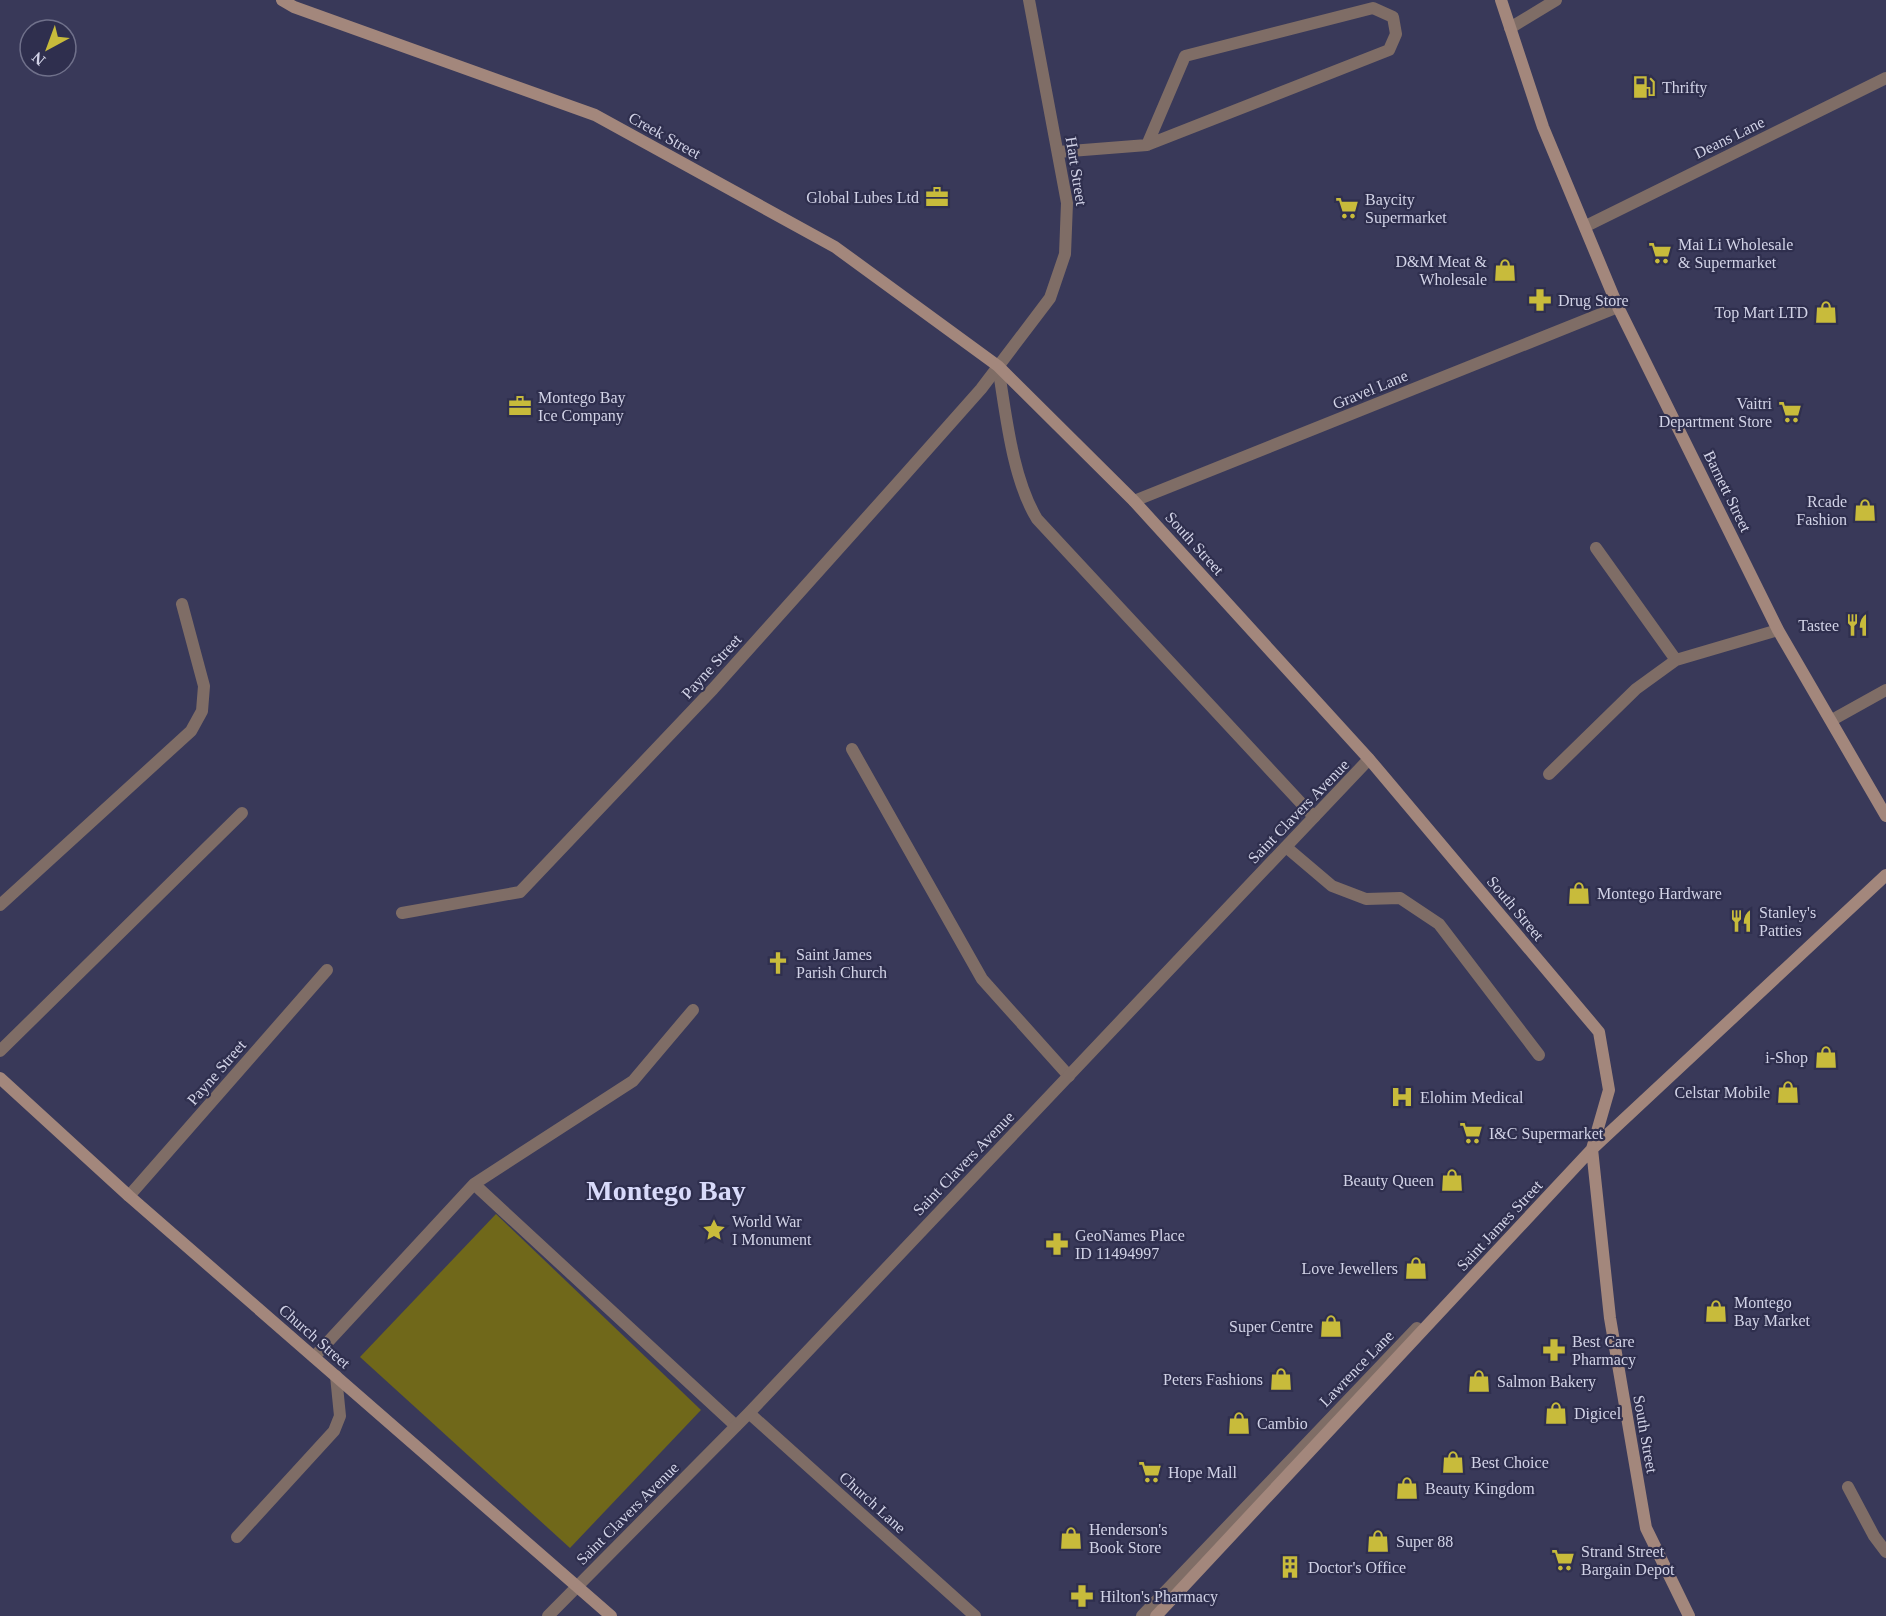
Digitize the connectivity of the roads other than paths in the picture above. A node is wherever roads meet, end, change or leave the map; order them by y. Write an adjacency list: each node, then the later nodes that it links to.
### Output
1 (282, 0): 11 (main road, Creek Street)
2 (1029, 0): 8 (street, Hart Street)
3 (1501, 0): 5 (main road, Barnett Street)
4 (1556, 0): 5 (street)
5 (1510, 28): 9 (main road, Barnett Street)
6 (1886, 78): 9 (street, Deans Lane)
7 (1147, 145): 7 (street); 8 (street)
8 (1058, 152): 11 (street, Hart Street)
9 (1586, 226): 10 (main road, Barnett Street)
10 (1618, 307): 12 (street, Gravel Lane); 15 (main road, Barnett Street)
11 (998, 366): 12 (main road, South Street); 24 (street); 28 (street, Payne Street)
12 (1134, 501): 20 (main road, South Street)
13 (1596, 548): 16 (street)
14 (182, 604): 27 (street)
15 (1778, 630): 16 (street); 18 (main road, Barnett Street)
16 (1676, 660): 21 (street)
17 (1886, 690): 18 (street)
18 (1832, 720): 23 (main road, Barnett Street)
19 (852, 749): 33 (street)
20 (1369, 759): 24 (street, Saint Clavers Avenue); 35 (main road, South Street)
21 (1550, 774)
22 (242, 813): 31 (street)
23 (1886, 816)
24 (1314, 817): 25 (street, Saint Clavers Avenue)
25 (1286, 847): 32 (street); 33 (street, Saint Clavers Avenue)
26 (1886, 875): 35 (main road, Saint James Street)
27 (0, 905)
28 (402, 913)
29 (327, 970): 37 (street, Payne Street)
30 (693, 1010): 36 (street)
31 (0, 1050)
32 (1539, 1055)
33 (1069, 1076): 40 (street, Saint Clavers Avenue)
34 (1, 1081): 37 (main road, Church Street)
35 (1593, 1146): 46 (main road, South Street); 50 (street, Lawrence Lane); 51 (main road, Saint James Street)
36 (474, 1184): 38 (street); 41 (street)
37 (129, 1196): 38 (main road, Church Street)
38 (314, 1357): 39 (main road, Church Street)
39 (336, 1376): 43 (street); 45 (main road, Church Street)
40 (750, 1413): 41 (street, Saint Clavers Avenue); 49 (street, Church Lane)
41 (736, 1426): 45 (street, Saint Clavers Avenue)
42 (1848, 1487): 44 (street)
43 (237, 1538)
44 (1886, 1552)
45 (578, 1586): 47 (street, Saint Clavers Avenue); 48 (main road, Church Street)
46 (1685, 1614)
47 (548, 1616)
48 (611, 1616)
49 (975, 1616)
50 (1142, 1616)
51 (1156, 1616)

